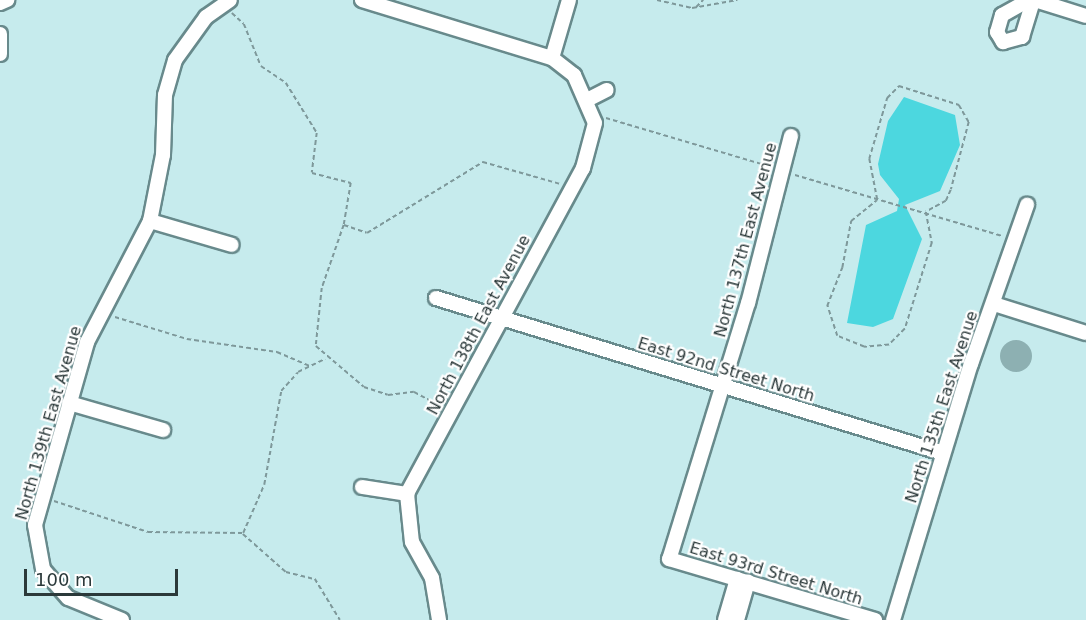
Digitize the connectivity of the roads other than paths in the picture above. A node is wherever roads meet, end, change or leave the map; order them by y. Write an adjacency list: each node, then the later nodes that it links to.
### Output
1 (7, 0): 6 (street)
2 (362, 0): 10 (street)
3 (569, 0): 10 (street)
4 (1032, 0): 7 (street)
5 (226, 2): 15 (street, North 139th East Avenue)
6 (0, 3)
7 (1086, 16)
8 (0, 34): 9 (street)
9 (0, 54)
10 (552, 58): 12 (street, North 138th East Avenue)
11 (607, 90): 12 (street)
12 (587, 100): 19 (street, North 138th East Avenue)
13 (791, 136): 21 (street, North 137th East Avenue)
14 (1027, 205): 18 (street, North 135th East Avenue)
15 (150, 221): 16 (street); 22 (street, North 139th East Avenue)
16 (232, 245)
17 (436, 298): 19 (street, East 92nd Street North)
18 (994, 304): 20 (street); 24 (street, North 135th East Avenue)
19 (500, 319): 21 (street, East 92nd Street North); 26 (street, North 138th East Avenue)
20 (1086, 333)
21 (723, 386): 24 (street, East 92nd Street North); 27 (street, North 137th East Avenue)
22 (69, 403): 23 (street); 29 (street, North 139th East Avenue)
23 (163, 430)
24 (943, 453): 34 (street, North 135th East Avenue)
25 (362, 487): 26 (street)
26 (407, 494): 30 (street)
27 (669, 559): 28 (street, East 93rd Street North)
28 (742, 580): 31 (street); 32 (street); 33 (street, East 93rd Street North)
29 (122, 620)
30 (439, 620)
31 (725, 620)
32 (737, 620)
33 (874, 620)
34 (893, 620)

